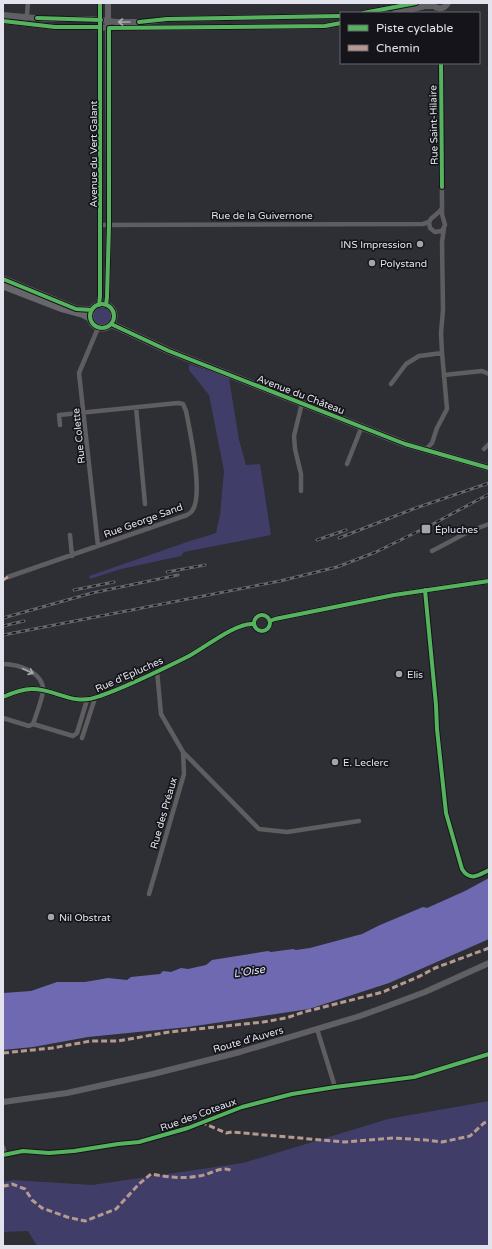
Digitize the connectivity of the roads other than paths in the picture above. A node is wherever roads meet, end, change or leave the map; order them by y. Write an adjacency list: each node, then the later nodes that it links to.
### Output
1 (28, 3): 11 (street)
2 (100, 3): 12 (street, Avenue du Vert Galant)
3 (108, 3): 15 (street, Avenue du Vert Galant)
4 (416, 3): 7 (street)
5 (433, 5): 6 (street); 8 (street)
6 (447, 6)
7 (368, 12)
8 (399, 12)
9 (3, 15): 11 (street)
10 (340, 16): 15 (street, one-way to 15)
11 (26, 17): 12 (street); 14 (street)
12 (100, 20): 15 (street); 17 (street, Avenue du Vert Galant)
13 (3, 21): 14 (street)
14 (23, 24): 17 (street)
15 (109, 24): 16 (street); 17 (street); 24 (street, Avenue du Vert Galant)
16 (340, 24)
17 (100, 27): 23 (street, Avenue du Vert Galant)
18 (440, 64): 19 (street, Rue Saint-Hilaire)
19 (442, 208): 20 (street); 21 (street, Rue Saint-Hilaire)
20 (436, 216): 21 (street); 22 (street)
21 (443, 219): 25 (street, Rue Saint-Hilaire)
22 (429, 224): 24 (street, Rue de la Guivernone); 26 (street)
23 (101, 225): 24 (street, Rue de la Guivernone); 30 (street, Avenue du Vert Galant)
24 (109, 225): 30 (street, Avenue du Vert Galant)
25 (444, 228): 26 (street); 27 (street, Rue Saint-Hilaire)
26 (434, 231): 27 (street)
27 (442, 242): 35 (street, Rue Saint-Hilaire)
28 (3, 279): 31 (main road)
29 (3, 286): 32 (main road)
30 (102, 305): 31 (main road); 33 (main road)
31 (92, 310): 32 (main road)
32 (90, 318): 34 (main road)
33 (111, 324): 34 (main road); 39 (main road, Avenue du Château)
34 (98, 328): 41 (street, Rue Colette)
35 (442, 353): 37 (street, Rue Saint-Hilaire); 38 (street)
36 (489, 374): 37 (street)
37 (444, 375): 44 (street, Rue Saint-Hilaire)
38 (391, 384)
39 (302, 404): 43 (main road, Avenue du Château); 51 (street)
40 (136, 407): 41 (street, Rue George Sand); 52 (street); 55 (street, Rue George Sand)
41 (84, 413): 42 (street, Rue George Sand); 55 (street, Rue Colette)
42 (60, 425)
43 (362, 426): 47 (main road, Avenue du Château); 49 (street)
44 (432, 443): 47 (street); 48 (street)
45 (489, 444): 46 (street)
46 (484, 449)
47 (422, 450): 48 (main road, Avenue du Château)
48 (435, 453): 50 (main road, Avenue du Château)
49 (347, 464)
50 (489, 468)
51 (302, 491)
52 (145, 504)
53 (489, 524): 56 (street)
54 (70, 535): 57 (street)
55 (98, 546): 57 (street, Rue George Sand)
56 (432, 551)
57 (72, 556): 58 (street, Rue George Sand)
58 (8, 578)
59 (489, 581): 60 (street)
60 (270, 621): 61 (street); 61 (street)
61 (253, 624): 63 (street, Rue d'Epluches)
62 (3, 664): 64 (street, one-way to 64)
63 (157, 671): 66 (street, Rue d'Epluches); 71 (street, Rue des Préaux)
64 (43, 690): 65 (street, Rue d'Epluches); 67 (street, Rue d'Epluches); 69 (street)
65 (3, 697)
66 (95, 698): 67 (street, Rue d'Epluches); 70 (street)
67 (87, 700): 69 (street)
68 (3, 718): 69 (street)
69 (33, 724)
70 (82, 738)
71 (183, 752): 72 (street); 73 (street, Rue des Préaux)
72 (359, 821)
73 (149, 894)
74 (489, 963): 75 (street, Route d'Auvers)
75 (317, 1029): 77 (street); 78 (street, Route d'Auvers)
76 (489, 1054): 77 (street, Rue des Coteaux)
77 (335, 1087): 80 (street, Rue des Coteaux)
78 (3, 1102)
79 (3, 1147): 80 (street)
80 (4, 1155)

